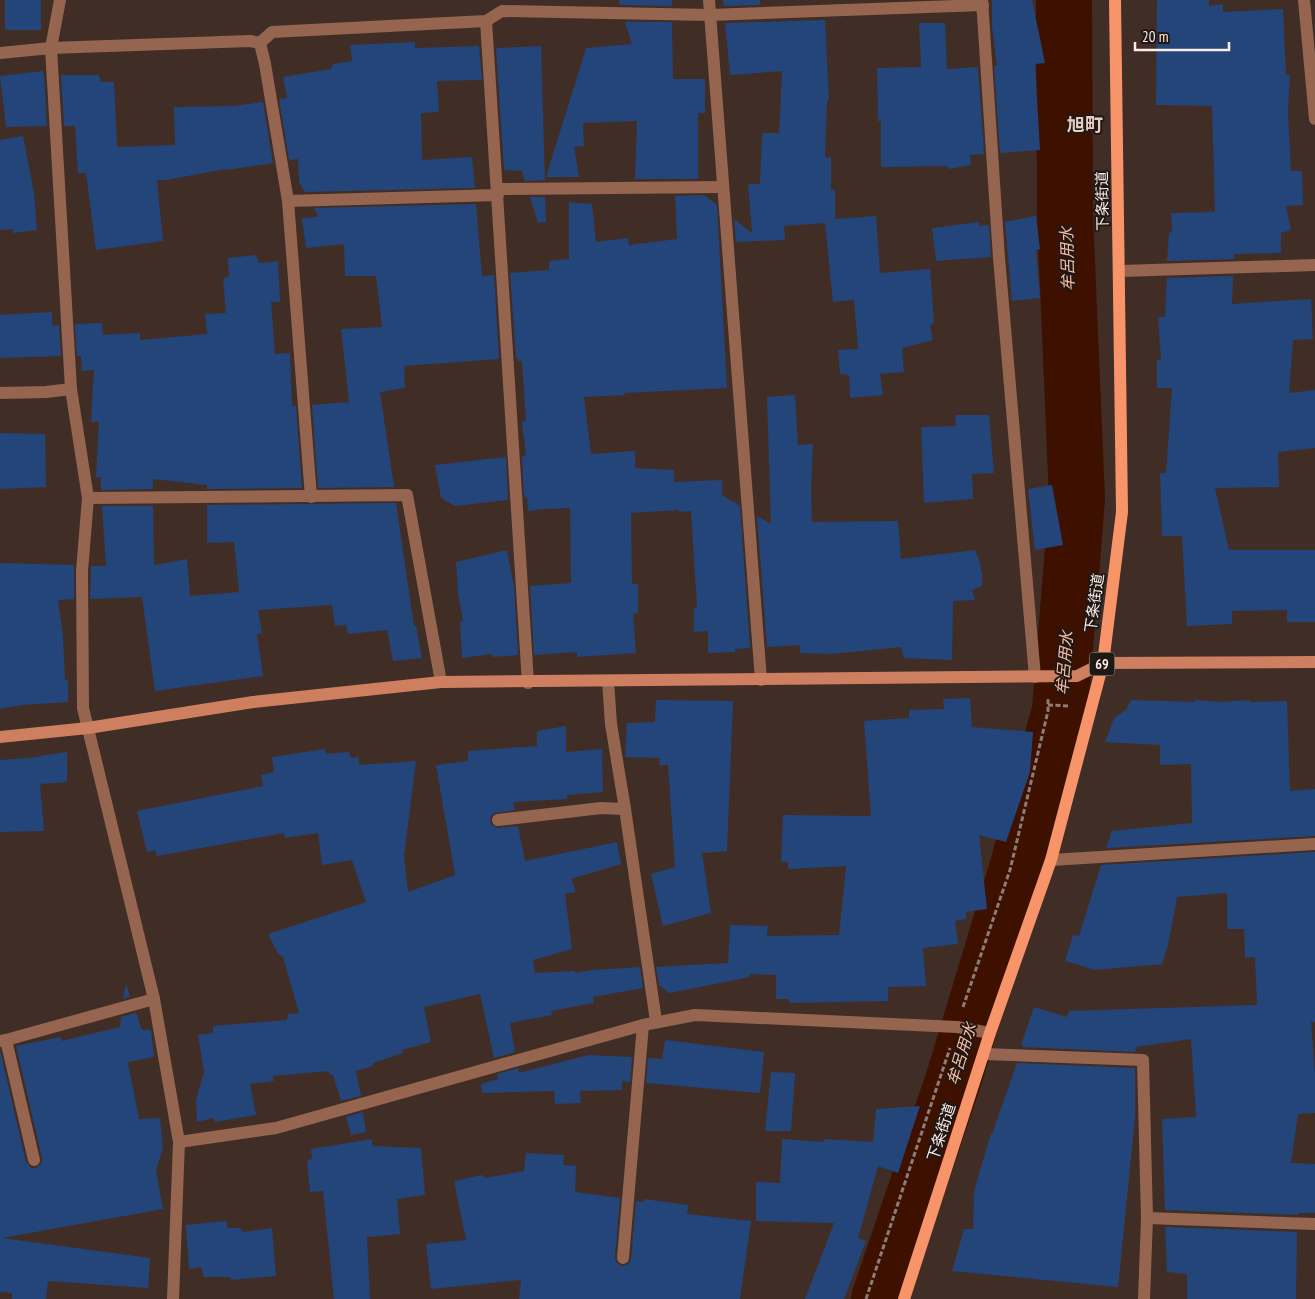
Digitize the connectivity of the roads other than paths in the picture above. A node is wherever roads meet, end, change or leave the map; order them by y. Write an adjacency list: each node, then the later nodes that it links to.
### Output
1 (60, 0): 9 (street)
2 (709, 0): 6 (street)
3 (1115, 0): 16 (main road, 下条街道 / 69)
4 (1304, 0): 11 (street)
5 (982, 3): 6 (street); 23 (street)
6 (710, 15): 7 (street); 12 (street)
7 (486, 21): 8 (street); 13 (street)
8 (260, 43): 9 (street); 14 (street)
9 (51, 48): 10 (street); 17 (street)
10 (0, 53)
11 (1315, 119)
12 (722, 187): 13 (street); 24 (street)
13 (497, 192): 14 (street); 27 (street)
14 (288, 201): 19 (street)
15 (1315, 265): 16 (street)
16 (1120, 271): 22 (main road, 下条街道 / 69)
17 (71, 389): 18 (street); 20 (street)
18 (0, 392)
19 (311, 497): 20 (street); 26 (street)
20 (88, 498): 28 (street)
21 (1315, 662): 22 (street)
22 (1103, 663): 23 (street); 33 (main road, 下条街道 / 69)
23 (1035, 677): 24 (street)
24 (761, 680): 25 (street)
25 (608, 681): 27 (street); 30 (street)
26 (441, 682): 27 (street); 28 (street)
27 (528, 683)
28 (88, 728): 29 (street); 34 (street)
29 (0, 737)
30 (625, 809): 31 (street); 35 (street)
31 (498, 820)
32 (1315, 844): 33 (street)
33 (1051, 860): 37 (main road, 下条街道 / 69)
34 (154, 999): 38 (street); 40 (street)
35 (656, 1022): 36 (street); 37 (street)
36 (643, 1025): 40 (street); 44 (street)
37 (987, 1033): 39 (main road, 下条街道 / 69)
38 (3, 1040): 41 (street)
39 (984, 1054): 42 (street); 46 (main road, 下条街道 / 69)
40 (179, 1142): 45 (street)
41 (34, 1160)
42 (1147, 1218): 43 (street); 47 (street)
43 (1315, 1224)
44 (623, 1258)
45 (173, 1299)
46 (904, 1299)
47 (1144, 1299)

